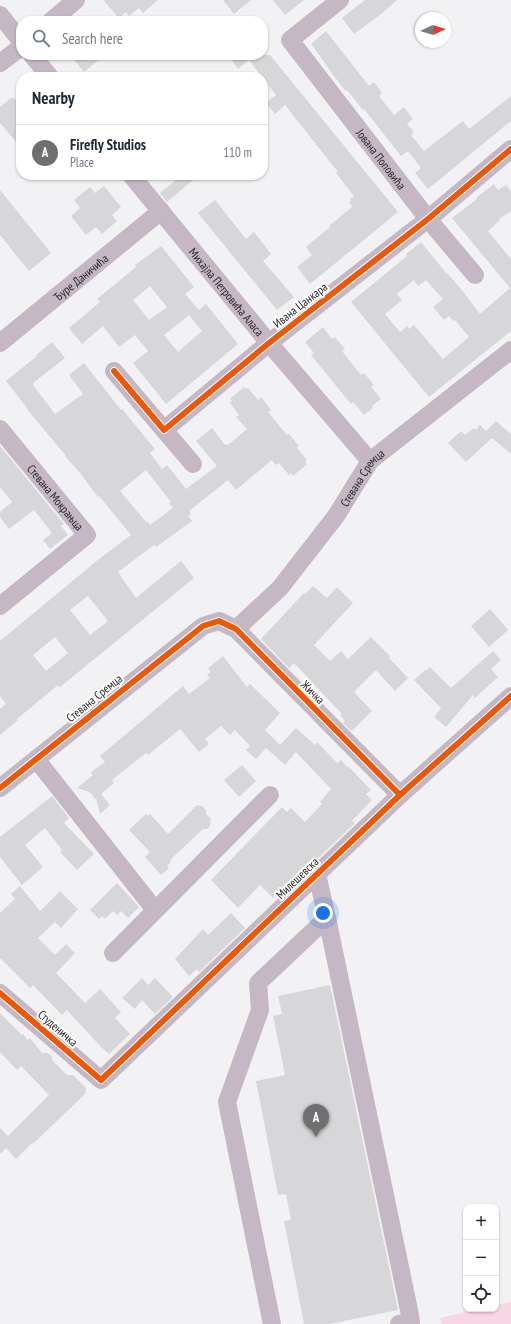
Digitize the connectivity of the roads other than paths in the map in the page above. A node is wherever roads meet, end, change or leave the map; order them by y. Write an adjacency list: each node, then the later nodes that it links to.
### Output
1 (76, 0): 4 (street)
2 (340, 0): 13 (street, Јована Поповића)
3 (0, 16): 5 (street)
4 (57, 16)
5 (16, 35)
6 (16, 51): 8 (street)
7 (36, 60): 9 (street)
8 (0, 63)
9 (46, 72)
10 (511, 149): 13 (street, Ивана Цанкара)
11 (135, 180): 12 (street, Михајла Петровића Аласа)
12 (161, 211): 15 (street, Ђуре Даничића); 16 (street, Михајла Петровића Аласа)
13 (428, 219): 14 (street, Јована Поповића); 16 (street, Ивана Цанкара)
14 (474, 275)
15 (0, 343)
16 (269, 343): 20 (street, Ивана Цанкара); 21 (street, Михајла Петровића Аласа)
17 (508, 357): 21 (street, Стевана Сремца)
18 (114, 371): 20 (street)
19 (0, 429): 23 (street, Стевана Мокрањца)
20 (164, 430): 22 (street)
21 (370, 461): 25 (street, Стевана Сремца)
22 (193, 464)
23 (0, 606)
24 (203, 626): 25 (street, Жичка); 27 (street, Стевана Сремца)
25 (236, 629): 30 (street, Жичка)
26 (511, 696): 30 (street, Милешевска)
27 (36, 759): 28 (street, Стевана Сремца); 32 (street)
28 (0, 788)
29 (270, 795): 32 (street)
30 (400, 795): 31 (street, Милешевска)
31 (317, 874): 33 (street); 36 (street, Милешевска)
32 (155, 910): 34 (street)
33 (327, 918): 37 (street); 38 (street)
34 (113, 953)
35 (0, 993): 36 (street, Студеничка)
36 (101, 1080)
37 (272, 1324)
38 (399, 1324)

